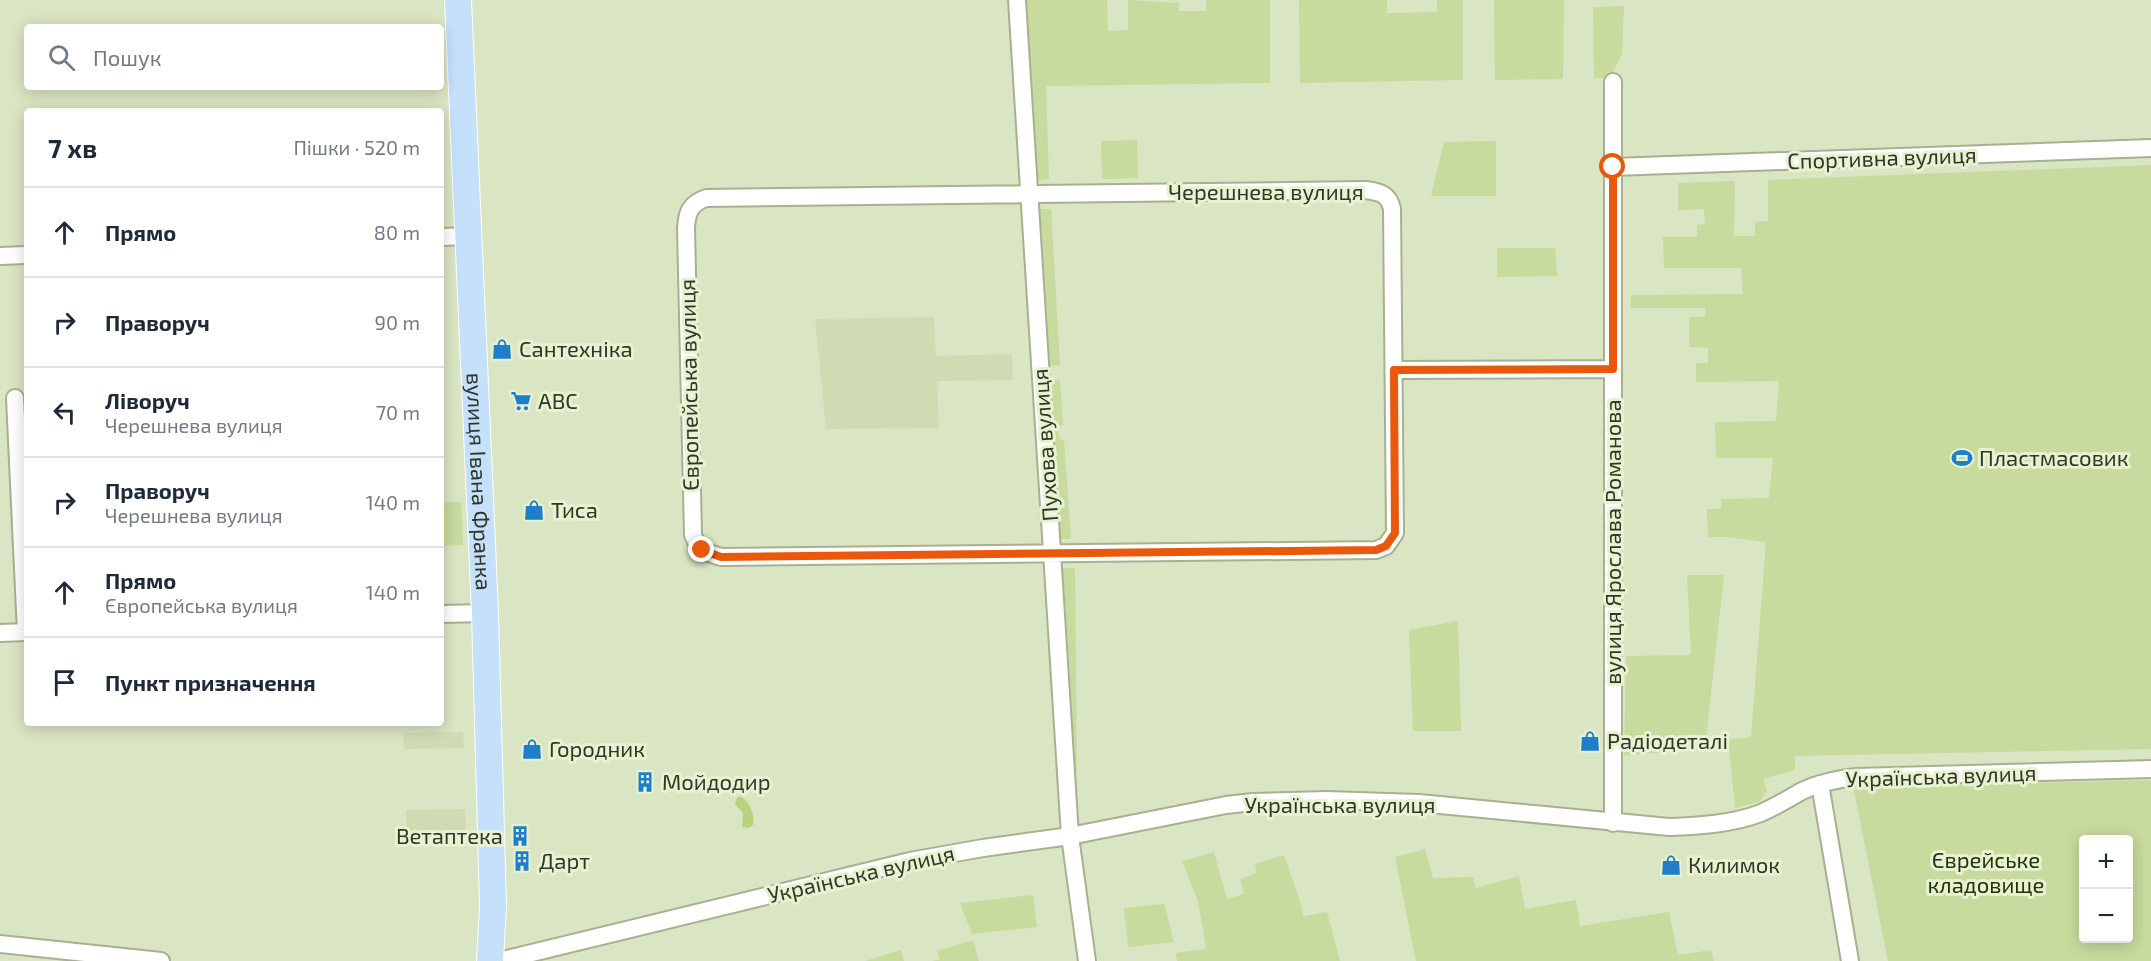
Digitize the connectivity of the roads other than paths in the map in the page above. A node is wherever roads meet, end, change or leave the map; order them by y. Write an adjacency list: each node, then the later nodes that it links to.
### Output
1 (458, 0): 7 (main road, вулиця Івана Франка)
2 (1017, 0): 6 (street, Пухова вулиця)
3 (1613, 81): 5 (street, вулиця Ярослава Романова)
4 (2151, 148): 5 (street, Спортивна вулиця)
5 (1613, 167): 11 (street, вулиця Ярослава Романова)
6 (1029, 194): 12 (street, Черешнева вулиця); 14 (street, Пухова вулиця); 14 (street, Європейська вулиця)
7 (469, 236): 8 (street); 16 (main road, вулиця Івана Франка)
8 (444, 237)
9 (24, 255): 10 (street)
10 (0, 256)
11 (1613, 369): 12 (street); 22 (street, вулиця Ярослава Романова)
12 (1394, 370): 14 (street, Черешнева вулиця)
13 (15, 398): 15 (street)
14 (1052, 555): 23 (street, Пухова вулиця)
15 (24, 589)
16 (485, 613): 17 (street); 26 (main road, вулиця Івана Франка)
17 (444, 614)
18 (24, 632): 19 (street)
19 (0, 633)
20 (2151, 769): 21 (street, Українська вулиця)
21 (1820, 784): 22 (street, Українська вулиця); 29 (street)
22 (1612, 823): 23 (street, Українська вулиця)
23 (1070, 836): 27 (street, Українська вулиця); 28 (street, Пухова вулиця)
24 (0, 944): 25 (street)
25 (161, 961)
26 (490, 961)
27 (499, 961)
28 (1087, 961)
29 (1850, 961)

